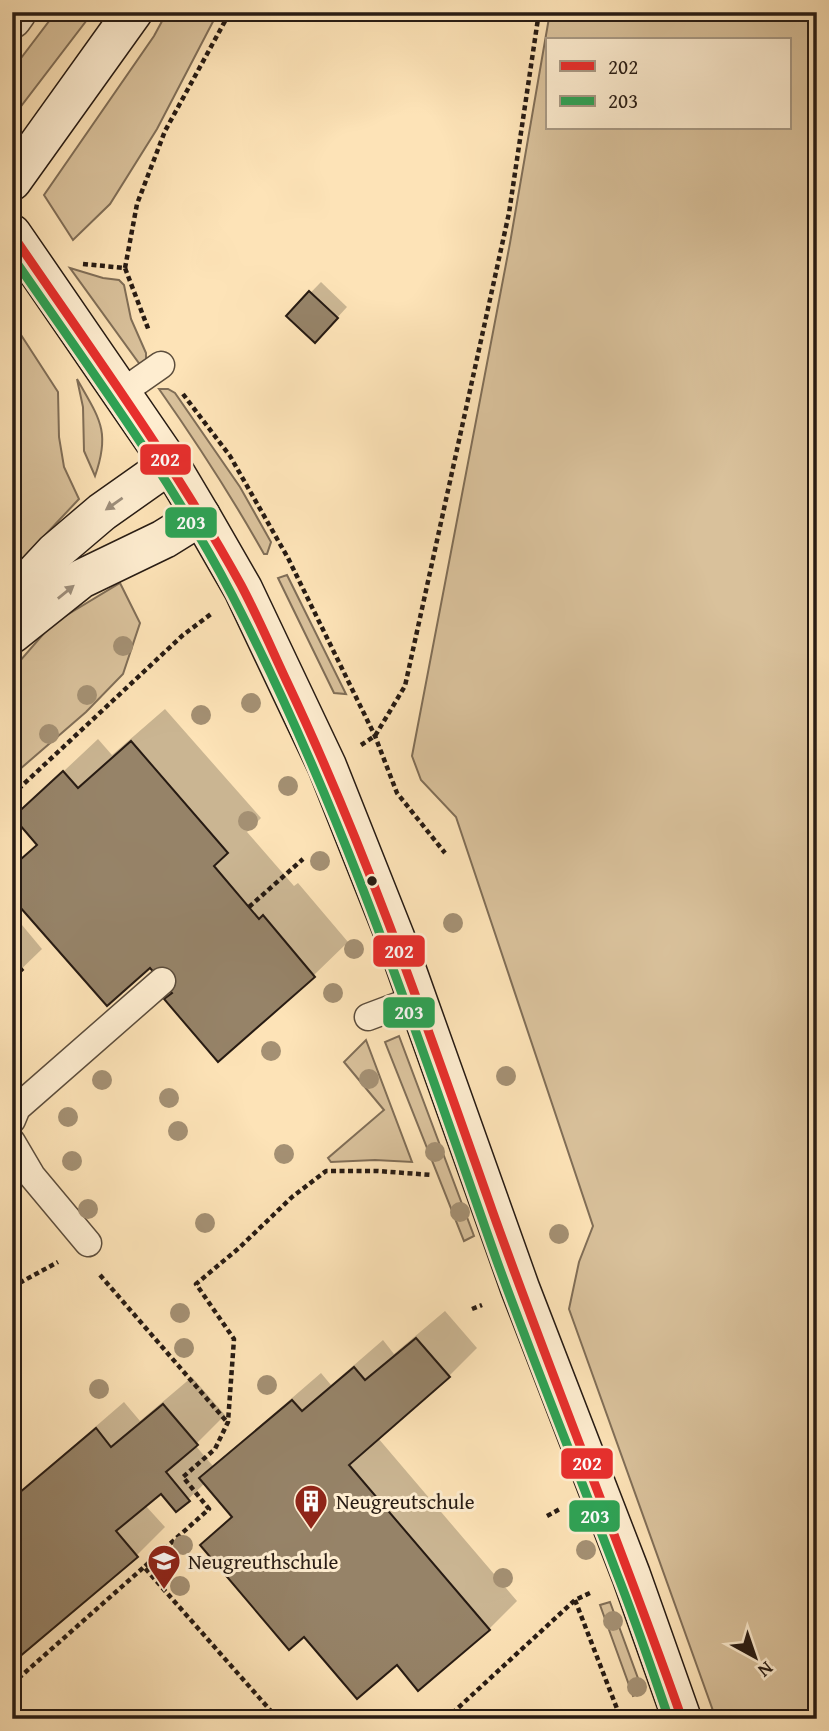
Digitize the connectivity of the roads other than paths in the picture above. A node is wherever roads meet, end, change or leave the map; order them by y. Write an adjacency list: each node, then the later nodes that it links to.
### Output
1 (18, 12): 3 (street)
2 (133, 12): 4 (street)
3 (12, 19)
4 (12, 181)
5 (16, 238): 7 (street)
6 (161, 365): 7 (lane)
7 (121, 393): 8 (street)
8 (170, 464): 9 (street); 10 (street, one-way to 10)
9 (201, 516): 11 (street, one-way to 9); 13 (street)
10 (12, 610)
11 (12, 634)
12 (162, 981): 15 (lane)
13 (416, 999): 14 (lane); 18 (street)
14 (368, 1017)
15 (12, 1120)
16 (12, 1142): 17 (lane)
17 (83, 1247)
18 (682, 1719)

